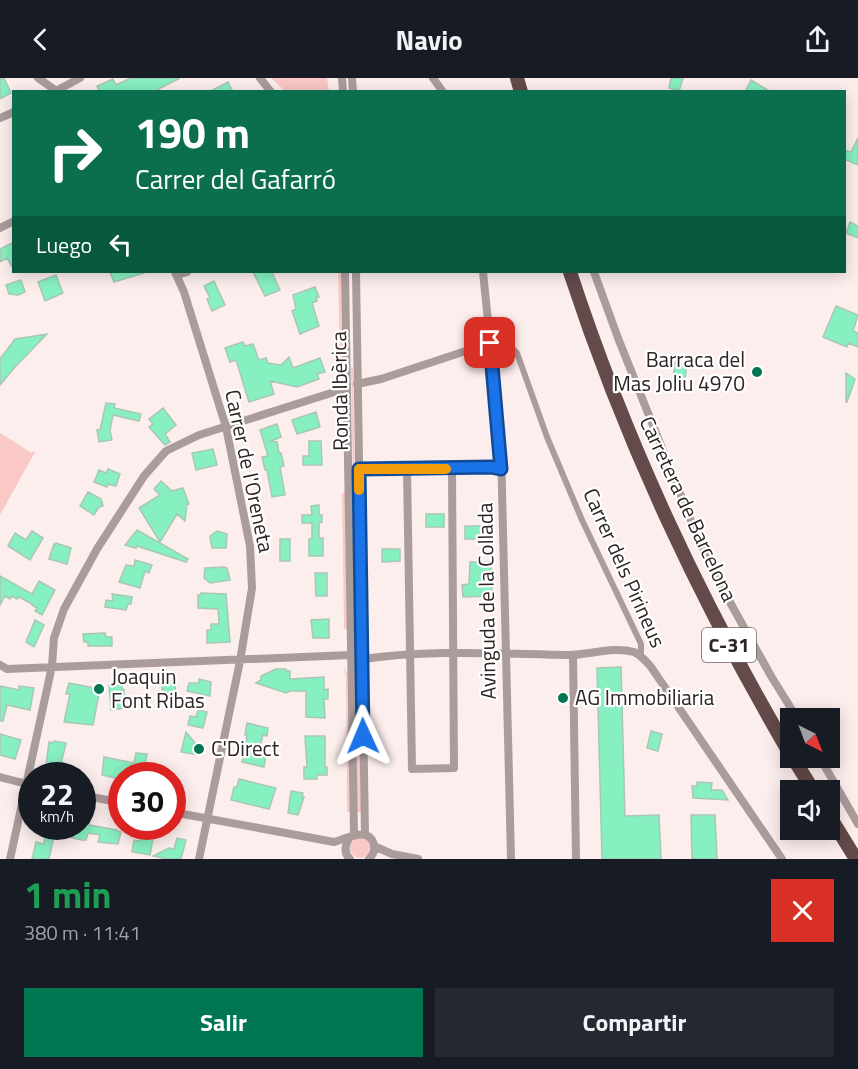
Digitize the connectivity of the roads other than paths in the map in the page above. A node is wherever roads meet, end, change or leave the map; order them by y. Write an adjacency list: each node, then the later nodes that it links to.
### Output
1 (38, 78): 3 (street)
2 (80, 78): 4 (street)
3 (55, 90)
4 (58, 90)
5 (176, 273): 14 (street, Carrer de l'Oreneta)
6 (345, 273): 13 (street, Ronda Ibèrica)
7 (356, 273): 12 (street, Ronda Ibèrica)
8 (483, 273): 11 (street, Avinguda de la Collada)
9 (570, 273): 30 (highway, Carretera de Barcelona / C-31)
10 (594, 273): 29 (street)
11 (494, 343): 12 (street); 17 (street, Avinguda de la Collada); 24 (street, Carrer dels Pirineus)
12 (357, 384): 15 (street, Ronda Ibèrica)
13 (347, 388): 14 (street); 21 (street, Ronda Ibèrica)
14 (226, 427): 26 (street, Carrer de l'Oreneta); 28 (street)
15 (359, 469): 18 (street); 25 (street, Ronda Ibèrica)
16 (452, 469): 17 (street); 18 (street); 20 (street)
17 (501, 469): 19 (street, Avinguda de la Collada)
18 (407, 470): 22 (street)
19 (506, 653): 20 (street); 23 (street); 50 (street, Avinguda de la Collada)
20 (454, 654): 22 (street); 22 (street)
21 (351, 655): 26 (street); 41 (street, Ronda Ibèrica)
22 (410, 655): 25 (street)
23 (573, 655): 24 (street); 51 (street)
24 (641, 656): 52 (street, Carrer dels Pirineus)
25 (363, 659): 40 (street, Ronda Ibèrica)
26 (240, 661): 28 (street); 36 (street, Carrer de l'Oreneta)
27 (0, 664): 28 (street)
28 (52, 666): 31 (street)
29 (791, 708)
30 (780, 736)
31 (33, 762)
32 (826, 768): 37 (street)
33 (0, 777): 34 (street)
34 (18, 782)
35 (186, 815): 36 (street)
36 (207, 819): 42 (street); 47 (street, Carrer de l'Oreneta)
37 (858, 824)
38 (18, 828): 46 (street)
39 (840, 833): 53 (highway)
40 (365, 835): 41 (street); 43 (street)
41 (352, 836): 42 (street); 45 (street, Ronda Ibèrica)
42 (334, 842): 45 (street)
43 (374, 846): 44 (street); 48 (street)
44 (392, 854): 48 (street); 49 (street)
45 (348, 855)
46 (10, 859)
47 (199, 859)
48 (369, 859)
49 (418, 859)
50 (511, 859)
51 (576, 859)
52 (782, 859)
53 (856, 859)

